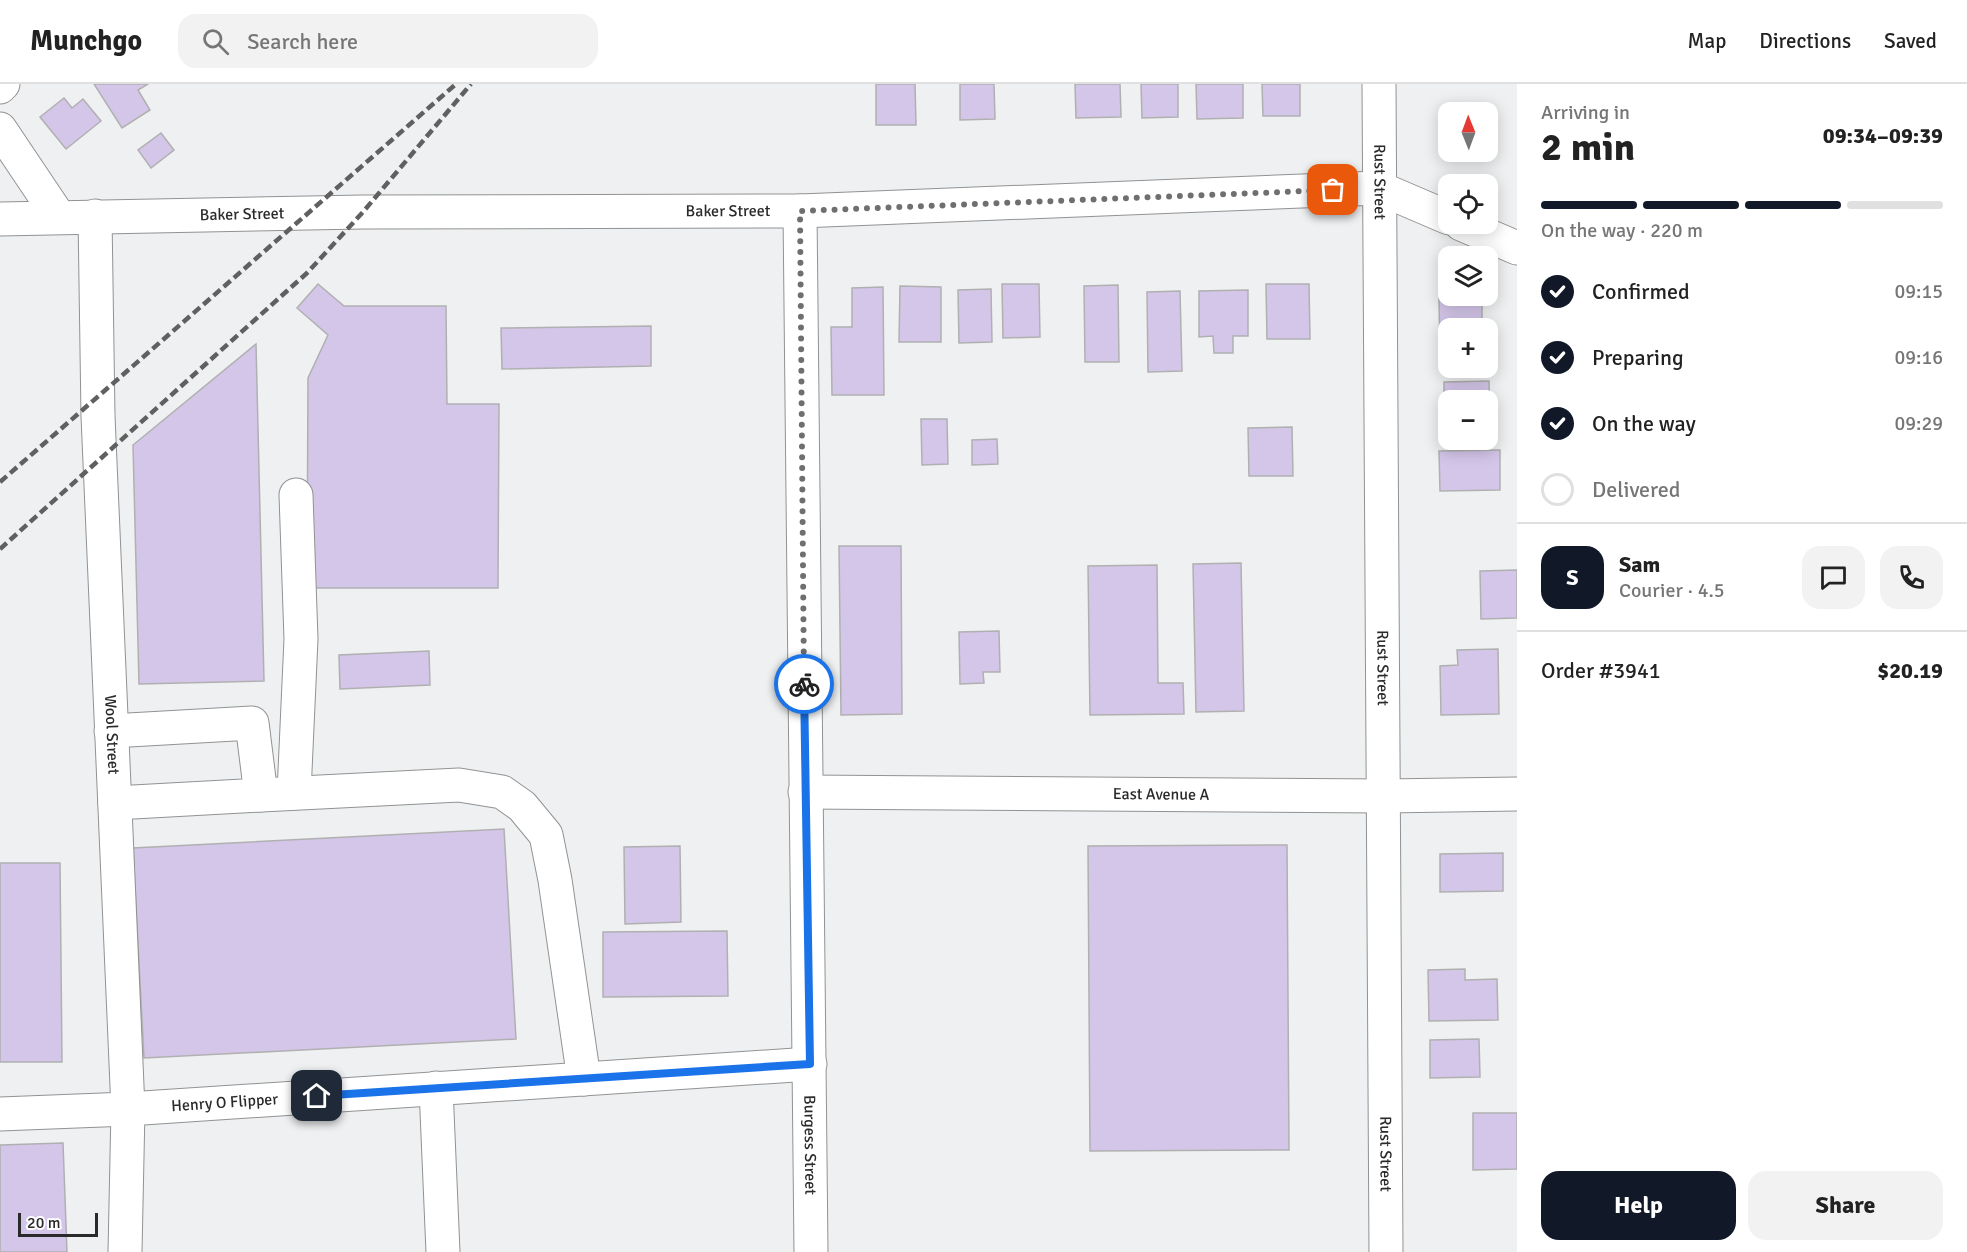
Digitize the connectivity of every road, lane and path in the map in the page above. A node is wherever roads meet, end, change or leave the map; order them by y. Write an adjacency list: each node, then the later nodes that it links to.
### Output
1 (1379, 84): 3 (street, Rust Street)
2 (0, 129): 7 (street)
3 (1379, 188): 4 (street, Baker Street); 5 (street, Baker Street); 17 (street, Rust Street)
4 (800, 211): 6 (street, Baker Street); 13 (street, Burgess Street)
5 (1438, 213)
6 (95, 216): 7 (street, Baker Street); 12 (street, Wool Street)
7 (58, 218): 8 (street, Baker Street)
8 (0, 219)
9 (1484, 234): 10 (street)
10 (1517, 248)
11 (296, 495): 14 (street)
12 (111, 730): 16 (street); 18 (street, Wool Street)
13 (805, 792): 17 (street, East Avenue A); 19 (street, Burgess Street)
14 (294, 793): 16 (street); 20 (street)
15 (1517, 794): 17 (street, East Avenue A)
16 (261, 795): 18 (street)
17 (1385, 796): 27 (street, Rust Street)
18 (115, 803): 22 (street, Wool Street)
19 (810, 1064): 20 (street, Henry O Flipper); 26 (street, Burgess Street)
20 (584, 1079): 21 (street, Henry O Flipper)
21 (436, 1088): 22 (street, Henry O Flipper); 25 (street)
22 (128, 1109): 23 (street, Henry O Flipper); 24 (street, Wool Street)
23 (0, 1114)
24 (125, 1252)
25 (443, 1252)
26 (811, 1252)
27 (1386, 1252)

